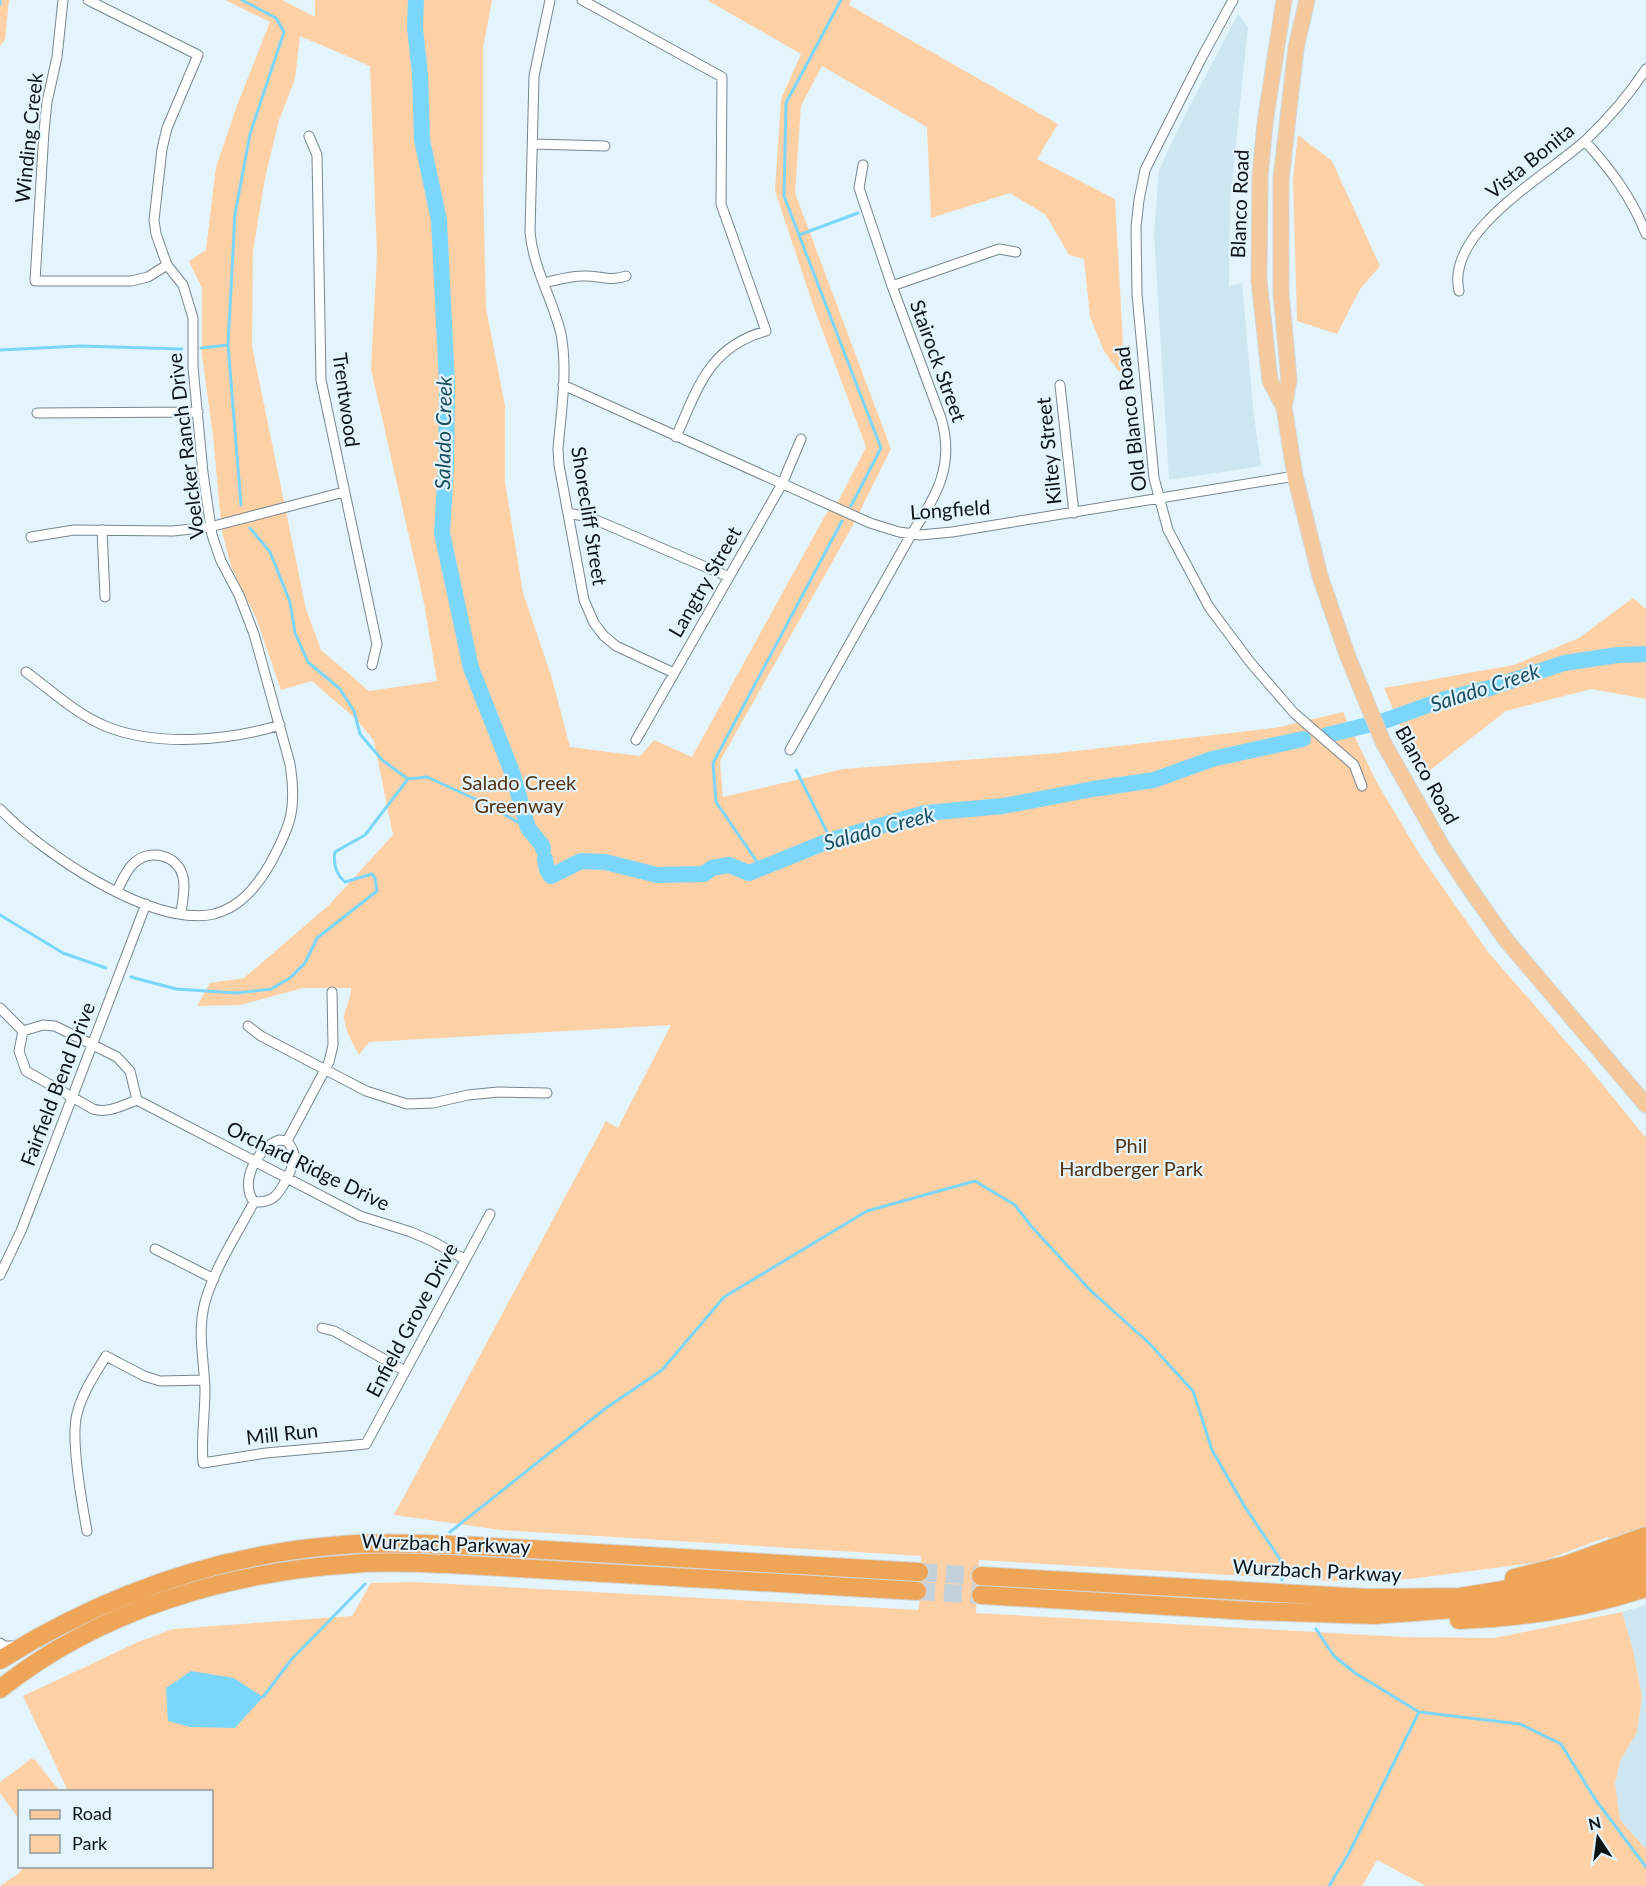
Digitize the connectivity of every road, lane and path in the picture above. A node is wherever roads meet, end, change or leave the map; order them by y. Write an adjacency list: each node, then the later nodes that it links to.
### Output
1 (63, 0): 16 (street, Winding Creek)
2 (88, 0): 16 (street, Voelcker Ranch Drive)
3 (550, 0): 11 (street, Shorecliff Street)
4 (582, 0): 26 (street)
5 (1233, 0): 31 (street, Old Blanco Road)
6 (1284, 0): 23 (main road, Blanco Road)
7 (1307, 0): 23 (main road, Blanco Road)
8 (1646, 69): 10 (street, Vista Bonita)
9 (309, 136): 30 (street, Trentwood)
10 (1585, 141): 14 (street); 20 (street, Vista Bonita)
11 (534, 144): 12 (street); 18 (street, Shorecliff Street)
12 (605, 146)
13 (863, 165): 19 (street, Stairock Street)
14 (1646, 234)
15 (1016, 252): 19 (street)
16 (167, 265): 24 (street, Voelcker Ranch Drive)
17 (626, 276): 18 (street)
18 (544, 284): 21 (street, Shorecliff Street)
19 (892, 286): 36 (street, Stairock Street)
20 (1459, 291)
21 (563, 385): 26 (street, Longfield); 32 (street, Shorecliff Street)
22 (1060, 385): 33 (street, Kiltey Street)
23 (1284, 407): 28 (main road, Blanco Road)
24 (198, 412): 25 (street); 34 (street, Voelcker Ranch Drive)
25 (37, 413)
26 (676, 437): 29 (street, Longfield)
27 (801, 439): 29 (street, Langtry Street)
28 (1295, 476): 31 (street, Longfield); 60 (main road, Blanco Road)
29 (782, 484): 36 (street, Longfield); 38 (street, Langtry Street)
30 (344, 492): 34 (street); 40 (street, Trentwood)
31 (1159, 499): 33 (street, Longfield); 46 (street, Old Blanco Road)
32 (568, 513): 38 (street); 42 (street, Shorecliff Street)
33 (1074, 513): 36 (street, Longfield)
34 (210, 527): 35 (street); 43 (street, Voelcker Ranch Drive)
35 (102, 530): 37 (street); 39 (street)
36 (912, 533): 45 (street, Stairock Street)
37 (31, 537)
38 (729, 577): 42 (street, Langtry Street)
39 (105, 597)
40 (372, 665)
41 (26, 672): 43 (street)
42 (674, 673): 44 (street, Langtry Street)
43 (280, 726): 50 (street, Voelcker Ranch Drive)
44 (636, 740)
45 (790, 750)
46 (1362, 786)
47 (0, 808): 48 (street, Voelcker Ranch Drive)
48 (117, 891): 49 (street, Voelcker Ranch Drive); 50 (street)
49 (146, 904): 50 (street, Voelcker Ranch Drive); 55 (street, Fairfield Bend Drive)
50 (181, 914)
51 (332, 992): 56 (street)
52 (0, 1008): 54 (street)
53 (248, 1026): 56 (street)
54 (23, 1031): 55 (street); 58 (street)
55 (93, 1045): 58 (street, Fairfield Bend Drive); 59 (street)
56 (325, 1070): 57 (street); 61 (street)
57 (547, 1093)
58 (73, 1096): 59 (street); 68 (street, Fairfield Bend Drive)
59 (137, 1100): 62 (street, Orchard Ridge Drive)
60 (1646, 1105)
61 (287, 1141): 62 (street); 63 (street)
62 (256, 1162): 63 (street, Orchard Ridge Drive); 64 (street)
63 (287, 1178): 64 (street); 67 (street, Orchard Ridge Drive)
64 (254, 1202): 69 (street)
65 (490, 1214): 67 (street, Enfield Grove Drive)
66 (155, 1249): 69 (street)
67 (464, 1259): 71 (street, Enfield Grove Drive)
68 (0, 1275)
69 (214, 1279): 72 (street)
70 (322, 1328): 71 (street)
71 (405, 1371): 73 (street, Enfield Grove Drive)
72 (204, 1380): 73 (street, Mill Run); 74 (street)
73 (366, 1444)
74 (87, 1531)
75 (1646, 1536): 83 (highway)
76 (1646, 1555): 83 (highway, Wurzbach Parkway)
77 (1646, 1569): 84 (highway, Wurzbach Parkway)
78 (919, 1572): 86 (highway, Wurzbach Parkway)
79 (981, 1576): 83 (highway, Wurzbach Parkway)
80 (1646, 1588): 84 (highway)
81 (917, 1591): 88 (highway, Wurzbach Parkway)
82 (981, 1595): 84 (highway, Wurzbach Parkway)
83 (1401, 1599)
84 (1374, 1615)
85 (0, 1643): 86 (street)
86 (22, 1646): 87 (highway, Wurzbach Parkway)
87 (0, 1660)
88 (0, 1689)

